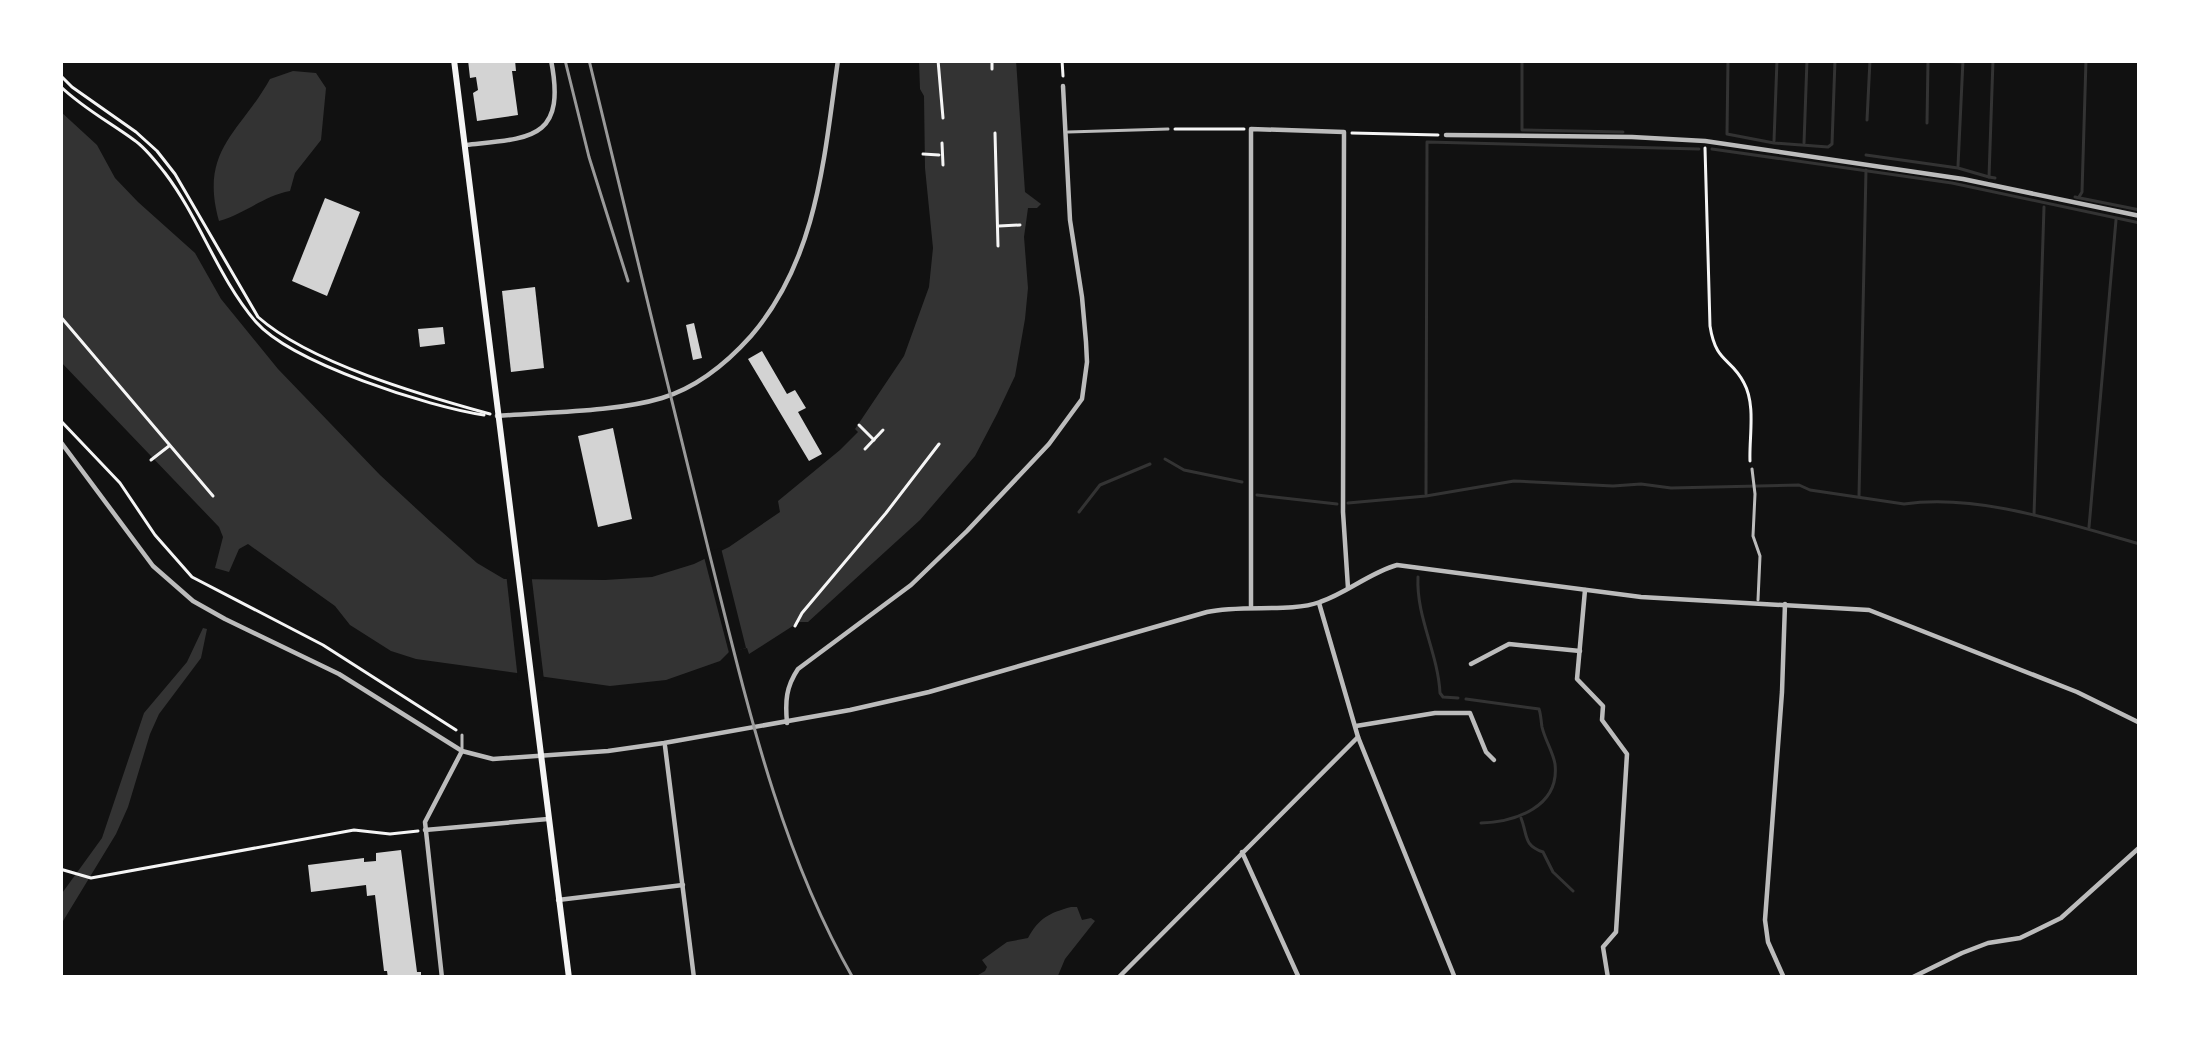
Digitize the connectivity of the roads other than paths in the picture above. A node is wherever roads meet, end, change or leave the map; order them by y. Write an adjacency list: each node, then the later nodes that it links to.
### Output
1 (454, 60): 8 (main road)
2 (551, 60): 8 (street)
3 (838, 60): 10 (street)
4 (1063, 86): 6 (street)
5 (1168, 129): 6 (lane)
6 (1065, 132): 21 (street)
7 (1446, 135): 9 (street)
8 (466, 145): 10 (main road)
9 (2140, 216)
10 (497, 416): 28 (main road)
11 (60, 441): 27 (street)
12 (1752, 469): 15 (lane)
13 (1348, 588): 14 (street); 16 (street); 18 (street)
14 (1585, 590): 15 (street); 19 (street)
15 (1758, 602): 17 (street)
16 (1319, 603): 18 (street); 23 (street)
17 (1785, 604): 22 (street); 44 (street)
18 (1251, 606): 21 (street)
19 (1580, 651): 20 (street); 43 (street)
20 (1471, 664)
21 (787, 723): 26 (street)
22 (2140, 723)
23 (1355, 726): 25 (street); 29 (street)
24 (462, 734): 27 (lane)
25 (1358, 737): 33 (street); 42 (street)
26 (664, 743): 28 (street); 34 (street)
27 (462, 751): 28 (street); 31 (street)
28 (541, 755): 30 (main road)
29 (1494, 760)
30 (548, 819): 31 (street); 35 (main road)
31 (425, 830): 37 (street)
32 (2140, 847): 36 (street)
33 (1242, 852): 40 (street); 41 (street)
34 (682, 885): 35 (street); 39 (street)
35 (558, 900): 38 (main road)
36 (1927, 970): 45 (street); 46 (street)
37 (442, 978)
38 (569, 978)
39 (694, 978)
40 (1118, 978)
41 (1298, 978)
42 (1455, 978)
43 (1608, 978)
44 (1784, 978)
45 (1911, 978)
46 (1931, 978)

